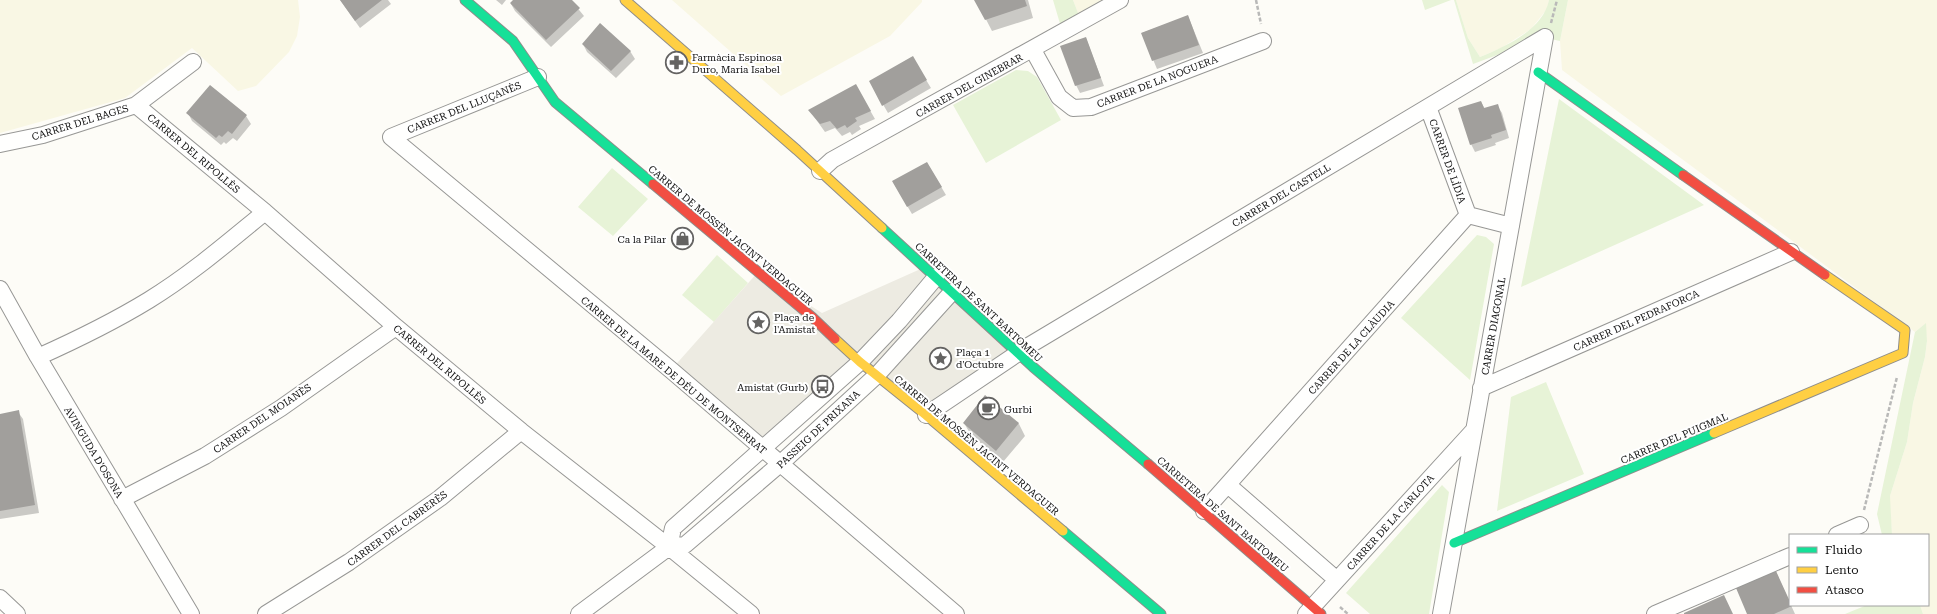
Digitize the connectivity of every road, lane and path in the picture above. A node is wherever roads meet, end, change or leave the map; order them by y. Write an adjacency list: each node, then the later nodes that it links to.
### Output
1 (465, 0): 11 (street, CARRER DE MOSSÈN JACINT VERDAGUER)
2 (626, 0): 16 (street, CARRETERA DE SANT BARTOMEU)
3 (1120, 0): 8 (street, CARRER DEL GINEBRAR)
4 (1256, 0): 7 (path)
5 (1557, 0): 6 (path)
6 (1544, 37): 10 (street, CARRER DIAGONAL); 13 (street, CARRER DEL CASTELL)
7 (1263, 41): 8 (street, CARRER DE LA NOGUERA)
8 (1033, 50): 16 (street, CARRER DEL GINEBRAR)
9 (193, 62): 12 (street, CARRER DEL BAGES)
10 (1538, 72): 19 (street, CARRER DIAGONAL); 20 (street)
11 (538, 77): 14 (street, CARRER DEL LLUÇANÈS); 28 (street, CARRER DE MOSSÈN JACINT VERDAGUER)
12 (136, 105): 15 (street, CARRER DEL BAGES); 17 (street, CARRER DEL RIPOLLÈS)
13 (1428, 107): 18 (street, CARRER DE LÍDIA); 25 (street, CARRER DEL CASTELL)
14 (391, 137): 34 (street, CARRER DE LA MARE DE DÉU DE MONTSERRAT)
15 (0, 144)
16 (820, 171): 21 (street, CARRETERA DE SANT BARTOMEU)
17 (265, 212): 24 (street, CARRER DEL RIPOLLÈS); 27 (street)
18 (1468, 215): 19 (street); 36 (street, CARRER DE LA CLÀUDIA)
19 (1511, 226): 30 (street, CARRER DIAGONAL)
20 (1791, 252): 26 (street); 30 (street, CARRER DEL PEDRAFORCA)
21 (936, 277): 23 (street, CARRETERA DE SANT BARTOMEU); 28 (street, PASSEIG DE PRIXANA)
22 (0, 289): 27 (street, AVINGUDA D'OSONA)
23 (952, 292): 25 (street, CARRETERA DE SANT BARTOMEU); 29 (street, PASSEIG DE PRIXANA)
24 (396, 327): 33 (street, CARRER DEL RIPOLLÈS); 37 (street, CARRER DEL MOIANÈS)
25 (1018, 352): 31 (street); 38 (street, CARRETERA DE SANT BARTOMEU)
26 (1903, 353): 39 (path); 41 (street, CARRER DEL PUIGMAL)
27 (38, 357): 37 (street, AVINGUDA D'OSONA)
28 (860, 362): 29 (street, CARRER DE MOSSÈN JACINT VERDAGUER); 34 (street, PASSEIG DE PRIXANA)
29 (876, 375): 31 (street, CARRER DE MOSSÈN JACINT VERDAGUER); 35 (street, PASSEIG DE PRIXANA)
30 (1482, 388): 32 (street, CARRER DIAGONAL)
31 (926, 415): 53 (street, CARRER DE MOSSÈN JACINT VERDAGUER)
32 (1474, 430): 41 (street, CARRER DIAGONAL); 44 (street, CARRER DE LA CARLOTA)
33 (521, 431): 42 (street, CARRER DEL RIPOLLÈS); 49 (street, CARRER DEL CABRERÈS)
34 (762, 450): 35 (street, CARRER DE LA MARE DE DÉU DE MONTSERRAT); 42 (street, PASSEIG DE PRIXANA)
35 (780, 464): 42 (street, PASSEIG DE PRIXANA); 52 (street, CARRER DE LA MARE DE DÉU DE MONTSERRAT)
36 (1228, 485): 38 (street, CARRER DE LA CLÀUDIA); 44 (street)
37 (122, 499): 48 (street, AVINGUDA D'OSONA)
38 (1204, 511): 46 (street, CARRETERA DE SANT BARTOMEU)
39 (1860, 525): 40 (street)
40 (1839, 534)
41 (1454, 544): 54 (street, CARRER DIAGONAL)
42 (669, 547): 50 (street, PASSEIG DE PRIXANA); 51 (street, CARRER DEL RIPOLLÈS)
43 (1789, 556): 55 (street)
44 (1337, 580): 46 (street, CARRER DE LA CARLOTA)
45 (0, 598): 47 (street)
46 (1314, 612)
47 (17, 614)
48 (191, 614)
49 (266, 614)
50 (579, 614)
51 (751, 614)
52 (956, 614)
53 (1161, 614)
54 (1441, 614)
55 (1655, 614)

